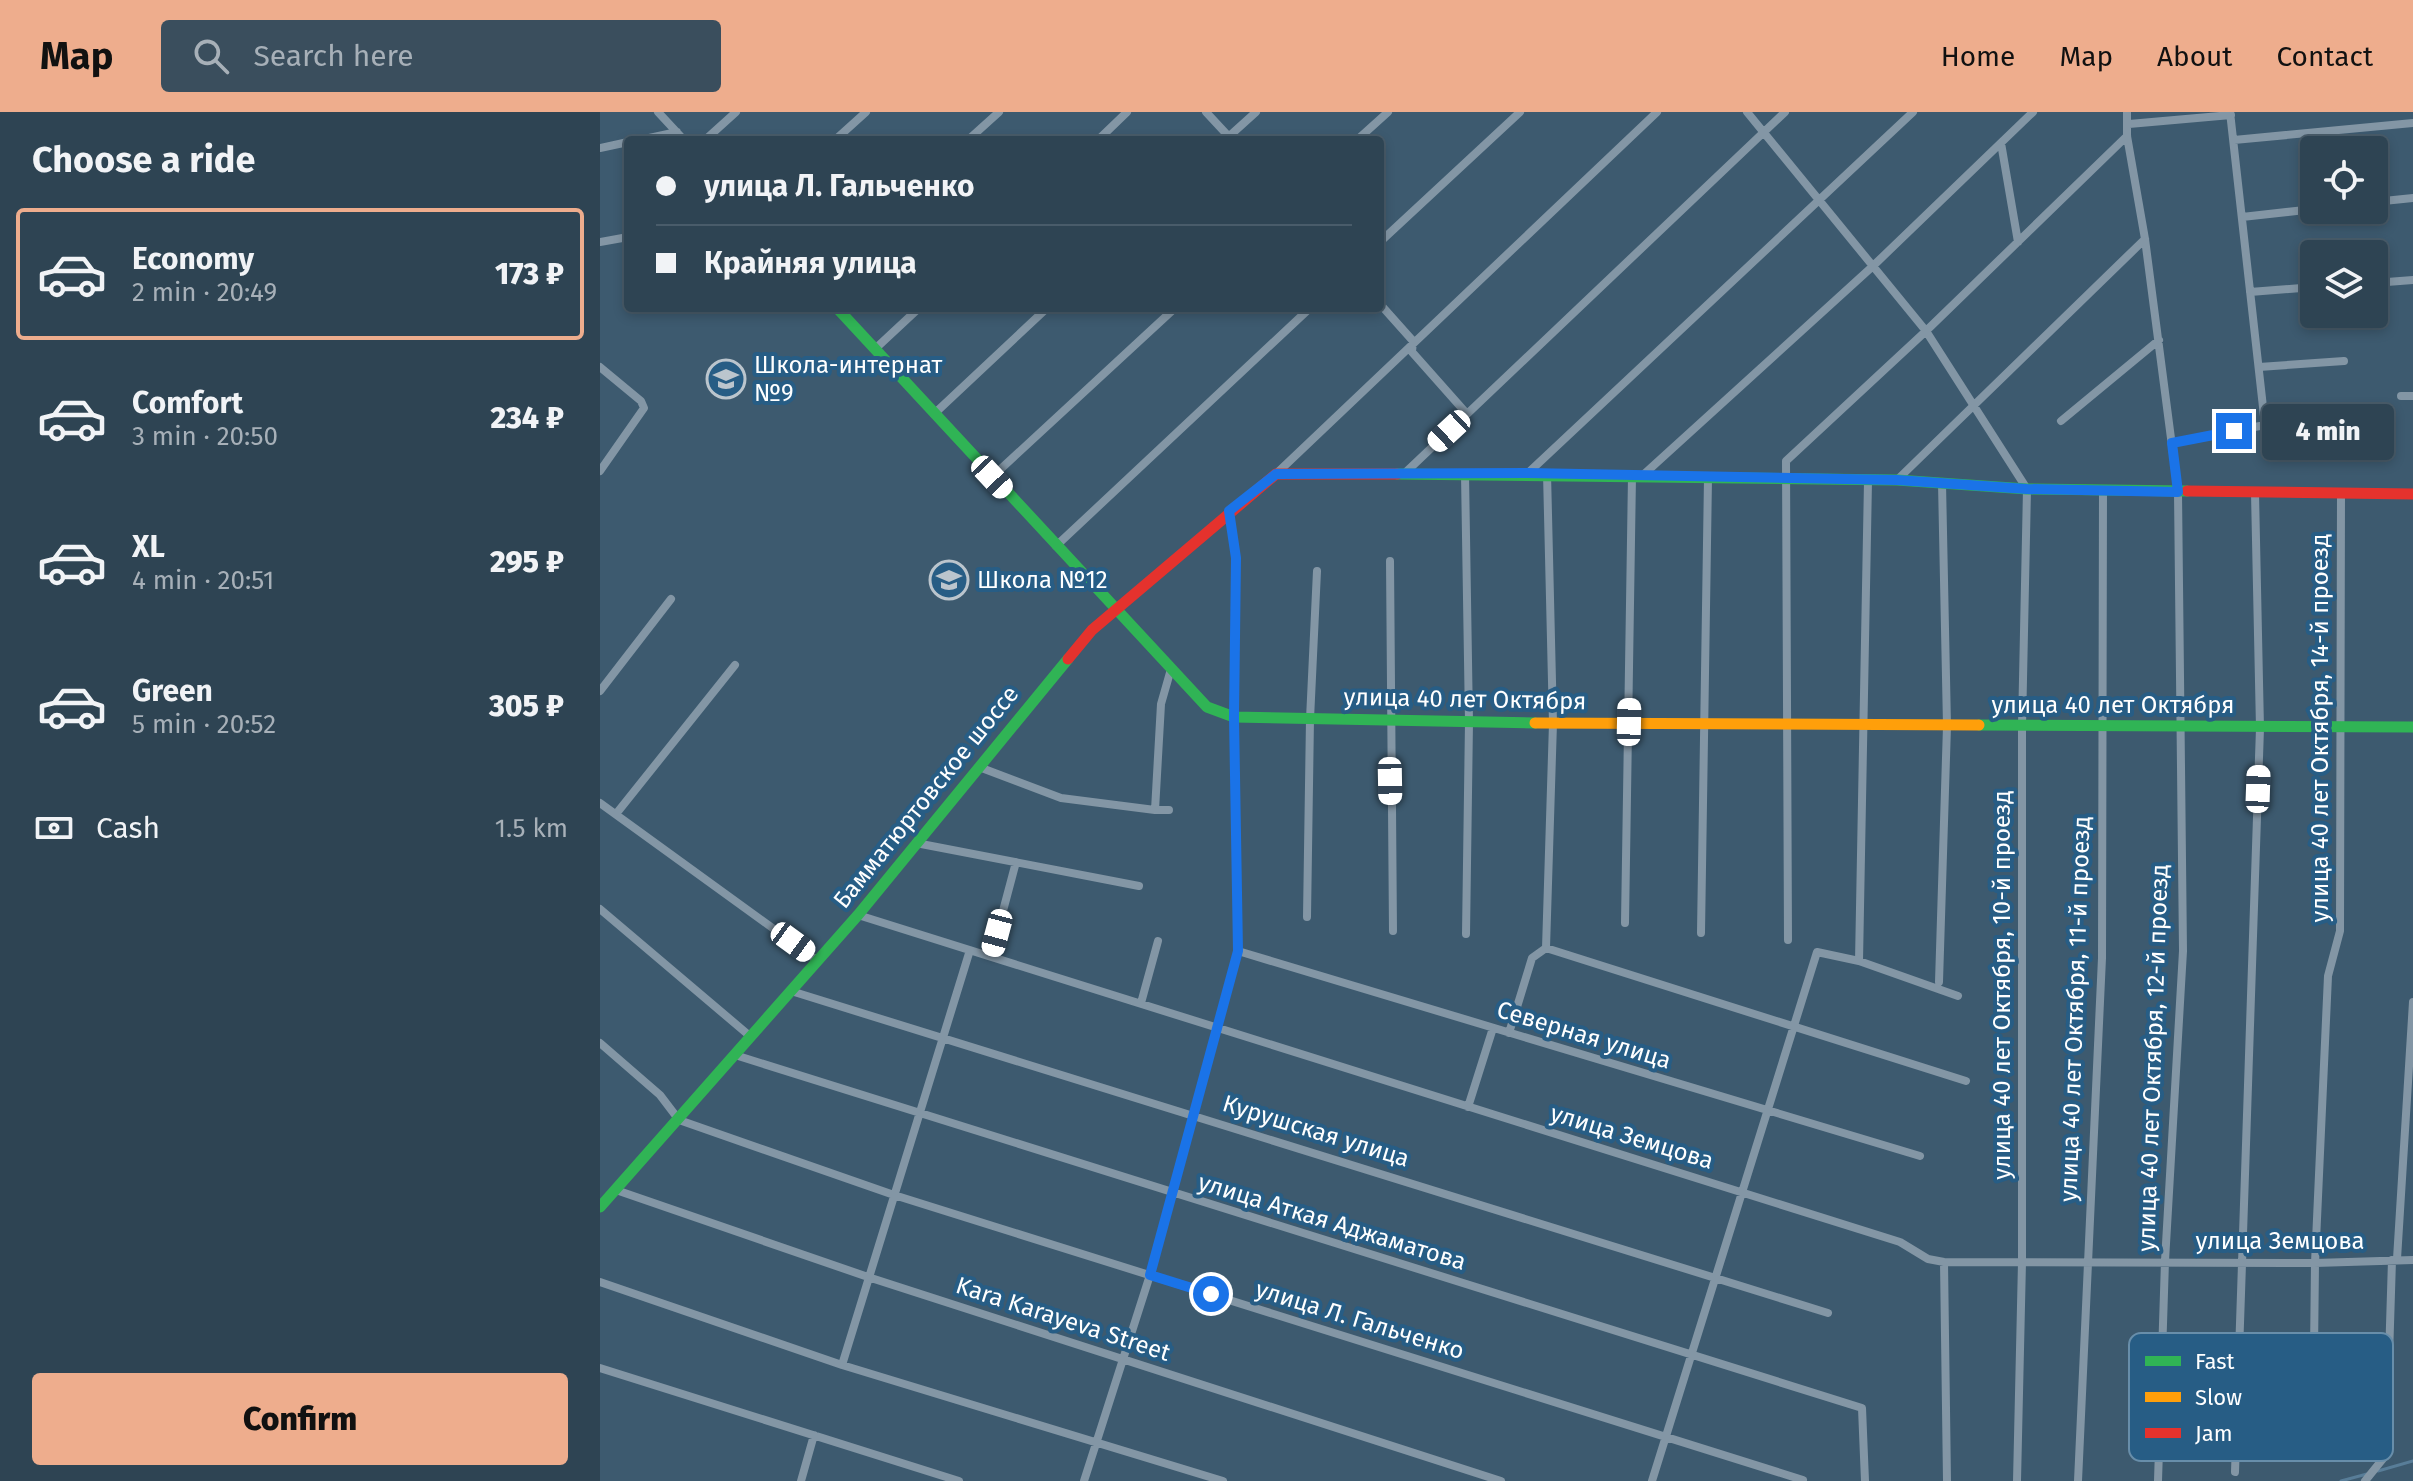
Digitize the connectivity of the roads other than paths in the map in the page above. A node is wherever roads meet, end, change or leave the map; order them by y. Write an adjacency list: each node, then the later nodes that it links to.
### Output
1 (658, 112): 19 (street)
2 (736, 112): 23 (street)
3 (866, 112): 24 (street)
4 (999, 112): 25 (street)
5 (1127, 112): 26 (street)
6 (1206, 112): 27 (street)
7 (1256, 112): 28 (street)
8 (1388, 112): 29 (street)
9 (1520, 112): 41 (street)
10 (1657, 112): 58 (street)
11 (1747, 112): 20 (street)
12 (1785, 112): 20 (street)
13 (1913, 112): 36 (street)
14 (2033, 112): 33 (street)
15 (2127, 112): 18 (street, улица 40 лет Октября, 12-й проезд)
16 (2231, 114): 18 (street); 31 (street)
17 (2413, 123): 31 (street)
18 (2129, 124): 30 (street, улица 40 лет Октября, 12-й проезд)
19 (677, 132): 21 (street); 22 (street)
20 (1764, 132): 36 (street); 67 (street)
21 (658, 136)
22 (680, 136)
23 (709, 136)
24 (839, 136)
25 (972, 136)
26 (1102, 136)
27 (1226, 136)
28 (1232, 136)
29 (1361, 136)
30 (2127, 136): 42 (street, улица 40 лет Октября, 12-й проезд); 44 (street)
31 (2234, 140): 39 (street)
32 (624, 143): 34 (street)
33 (2001, 143): 44 (street); 45 (street)
34 (600, 148)
35 (2413, 198): 37 (street)
36 (1818, 200): 45 (street); 72 (street)
37 (2388, 201)
38 (2300, 211): 39 (street)
39 (2242, 217): 49 (street)
40 (624, 238): 43 (street)
41 (1384, 238)
42 (2145, 239): 57 (street, улица 40 лет Октября, 12-й проезд); 65 (street)
43 (600, 242)
44 (2018, 242): 56 (street)
45 (1873, 266): 56 (street); 76 (street)
46 (2413, 280): 47 (street)
47 (2388, 282)
48 (2300, 288): 49 (street)
49 (2250, 292): 62 (street)
50 (1384, 308): 58 (street)
51 (841, 312): 59 (street, улица 40 лет Октября)
52 (915, 312): 59 (street)
53 (1043, 312): 66 (street)
54 (1171, 312): 77 (street)
55 (1306, 312): 90 (street)
56 (1926, 331): 65 (street); 79 (street)
57 (2159, 340): 68 (street); 69 (street, улица 40 лет Октября, 12-й проезд)
58 (1413, 341): 67 (street); 74 (street)
59 (875, 349): 66 (street, улица 40 лет Октября)
60 (2344, 361): 62 (street)
61 (600, 367): 70 (street)
62 (2259, 367): 69 (street)
63 (2401, 396): 64 (street)
64 (2413, 396)
65 (1973, 404): 80 (street); 83 (street)
66 (934, 414): 77 (street, улица 40 лет Октября)
67 (1467, 414): 71 (street)
68 (2061, 421)
69 (2172, 443): 85 (street, улица 40 лет Октября, 12-й проезд)
70 (600, 471)
71 (1406, 472): 74 (street); 75 (street)
72 (1528, 473): 73 (street); 75 (street)
73 (1547, 473): 76 (street); 103 (street)
74 (1276, 474): 89 (street, Бамматюртовское шоссе)
75 (1465, 474): 101 (street)
76 (1637, 476): 78 (street); 102 (street)
77 (992, 477): 90 (street, улица 40 лет Октября)
78 (1708, 478): 79 (street); 104 (street)
79 (1784, 479): 81 (street); 105 (street)
80 (1897, 480): 81 (street); 82 (street)
81 (1868, 481): 106 (street)
82 (1942, 483): 83 (street); 107 (street)
83 (2027, 489): 84 (street); 108 (street, улица 40 лет Октября, 10-й проезд)
84 (2103, 490): 85 (street); 109 (street, улица 40 лет Октября, 11-й проезд)
85 (2178, 492): 86 (street); 110 (street, улица 40 лет Октября, 12-й проезд)
86 (2255, 493): 87 (street); 112 (street)
87 (2341, 493): 88 (street); 113 (street, улица 40 лет Октября, 14-й проезд)
88 (2413, 494)
89 (1229, 511): 94 (street, Бамматюртовское шоссе); 98 (street)
90 (1056, 546): 94 (street, улица 40 лет Октября)
91 (1390, 561): 100 (street)
92 (1317, 571): 99 (street)
93 (671, 599): 97 (street)
94 (1116, 609): 96 (street, улица 40 лет Октября); 114 (street, Бамматюртовское шоссе)
95 (735, 665): 118 (street)
96 (1171, 669): 98 (street, улица 40 лет Октября); 116 (street)
97 (600, 691)
98 (1234, 717): 99 (street, улица 40 лет Октября); 133 (street)
99 (1310, 719): 100 (street, улица 40 лет Октября); 124 (street)
100 (1389, 721): 101 (street, улица 40 лет Октября); 126 (street)
101 (1469, 722): 103 (street, улица 40 лет Октября); 128 (street)
102 (1629, 722): 103 (street, улица 40 лет Октября); 104 (street, улица 40 лет Октября); 125 (street)
103 (1553, 723): 131 (street)
104 (1706, 724): 105 (street, улица 40 лет Октября); 127 (street)
105 (1789, 725): 106 (street, улица 40 лет Октября); 129 (street)
106 (1862, 725): 107 (street, улица 40 лет Октября); 136 (street)
107 (1947, 726): 108 (street, улица 40 лет Октября); 137 (street)
108 (2022, 727): 109 (street, улица 40 лет Октября); 167 (street, улица 40 лет Октября, 10-й проезд)
109 (2102, 727): 110 (street, улица 40 лет Октября); 168 (street, улица 40 лет Октября, 11-й проезд)
110 (2180, 727): 112 (street, улица 40 лет Октября); 164 (street, улица 40 лет Октября, 12-й проезд)
111 (2413, 727): 113 (street, улица 40 лет Октября)
112 (2260, 728): 113 (street, улица 40 лет Октября); 165 (street)
113 (2338, 728): 169 (street, улица 40 лет Октября, 14-й проезд)
114 (979, 767): 116 (street); 119 (street, Бамматюртовское шоссе)
115 (600, 803): 118 (street)
116 (1155, 810): 117 (street)
117 (1169, 810)
118 (616, 814): 135 (street)
119 (916, 843): 120 (street); 123 (street, Бамматюртовское шоссе)
120 (1016, 862): 121 (street); 134 (street)
121 (1139, 886)
122 (600, 909): 146 (street)
123 (858, 915): 132 (street, улица Земцова); 135 (street, Бамматюртовское шоссе)
124 (1307, 917)
125 (1625, 923)
126 (1393, 931)
127 (1701, 933)
128 (1466, 934)
129 (1788, 940)
130 (1158, 941): 141 (street)
131 (1546, 948): 143 (street); 145 (street)
132 (970, 950): 134 (street, улица Земцова); 147 (street)
133 (1238, 951): 142 (street); 144 (street, Северная улица)
134 (991, 956): 141 (street, улица Земцова)
135 (818, 961): 138 (street, Бамматюртовское шоссе)
136 (1859, 961): 139 (street); 143 (street)
137 (1939, 982)
138 (791, 991): 146 (street, Бамматюртовское шоссе); 147 (street, Курушская улица)
139 (1958, 996)
140 (2413, 1002): 162 (street)
141 (1141, 1003): 142 (street, улица Земцова)
142 (1217, 1027): 151 (street, улица Земцова); 154 (street)
143 (1791, 1027): 150 (street); 152 (street)
144 (1493, 1028): 145 (street, Северная улица); 151 (street)
145 (1509, 1033): 152 (street, Северная улица)
146 (751, 1037): 149 (street, Бамматюртовское шоссе)
147 (941, 1039): 153 (street); 154 (street, Курушская улица)
148 (600, 1043): 155 (street)
149 (735, 1055): 153 (street, улица Аткая Аджаматова); 155 (street, Бамматюртовское шоссе)
150 (1966, 1081)
151 (1468, 1107): 158 (street, улица Земцова)
152 (1767, 1110): 156 (street, Северная улица); 158 (street)
153 (919, 1113): 159 (street, улица Аткая Аджаматова); 160 (street)
154 (1193, 1115): 159 (street); 172 (street, Курушская улица)
155 (679, 1120): 157 (street, Бамматюртовское шоссе); 160 (street, улица Л. Гальченко)
156 (1920, 1156)
157 (616, 1190): 161 (street, Бамматюртовское шоссе); 171 (street, Kara Karayeva Street)
158 (1740, 1191): 166 (street, улица Земцова); 172 (street)
159 (1173, 1192): 170 (street); 179 (street, улица Аткая Аджаматова)
160 (894, 1195): 170 (street, улица Л. Гальченко); 171 (street)
161 (600, 1207)
162 (2394, 1259): 163 (street, улица Земцова); 169 (street, улица Земцова); 178 (street)
163 (2413, 1260)
164 (2165, 1261): 165 (street, улица Земцова); 168 (street, улица Земцова); 175 (street, улица 40 лет Октября, 12-й проезд)
165 (2243, 1261): 169 (street, улица Земцова); 176 (street)
166 (1944, 1262): 167 (street, улица Земцова); 198 (street)
167 (2022, 1262): 168 (street, улица Земцова); 199 (street, улица 40 лет Октября, 10-й проезд)
168 (2085, 1262): 200 (street, улица 40 лет Октября, 11-й проезд)
169 (2315, 1263): 177 (street, улица 40 лет Октября, 14-й проезд)
170 (1150, 1275): 180 (street); 184 (street, улица Л. Гальченко)
171 (868, 1277): 180 (street, Kara Karayeva Street); 181 (street)
172 (1714, 1277): 174 (street, Курушская улица); 179 (street)
173 (600, 1282): 181 (street)
174 (1828, 1313)
175 (2163, 1333)
176 (2240, 1333)
177 (2314, 1333)
178 (2391, 1333)
179 (1689, 1355): 184 (street); 197 (street, улица Аткая Аджаматова)
180 (1124, 1360): 185 (street); 195 (street, Kara Karayeva Street)
181 (842, 1365): 185 (street)
182 (600, 1368): 183 (street)
183 (814, 1435): 191 (street); 192 (street)
184 (1666, 1437): 190 (street, улица Л. Гальченко); 196 (street)
185 (1096, 1442): 193 (street); 194 (street)
186 (2159, 1461): 201 (street, улица 40 лет Октября, 12-й проезд)
187 (2235, 1461): 189 (street)
188 (2381, 1461): 202 (street)
189 (2235, 1472)
190 (1803, 1480)
191 (801, 1481)
192 (959, 1481)
193 (1084, 1481)
194 (1223, 1481)
195 (1501, 1481)
196 (1652, 1481)
197 (1865, 1481)
198 (1947, 1481)
199 (2017, 1481)
200 (2078, 1481)
201 (2158, 1481)
202 (2365, 1481)

